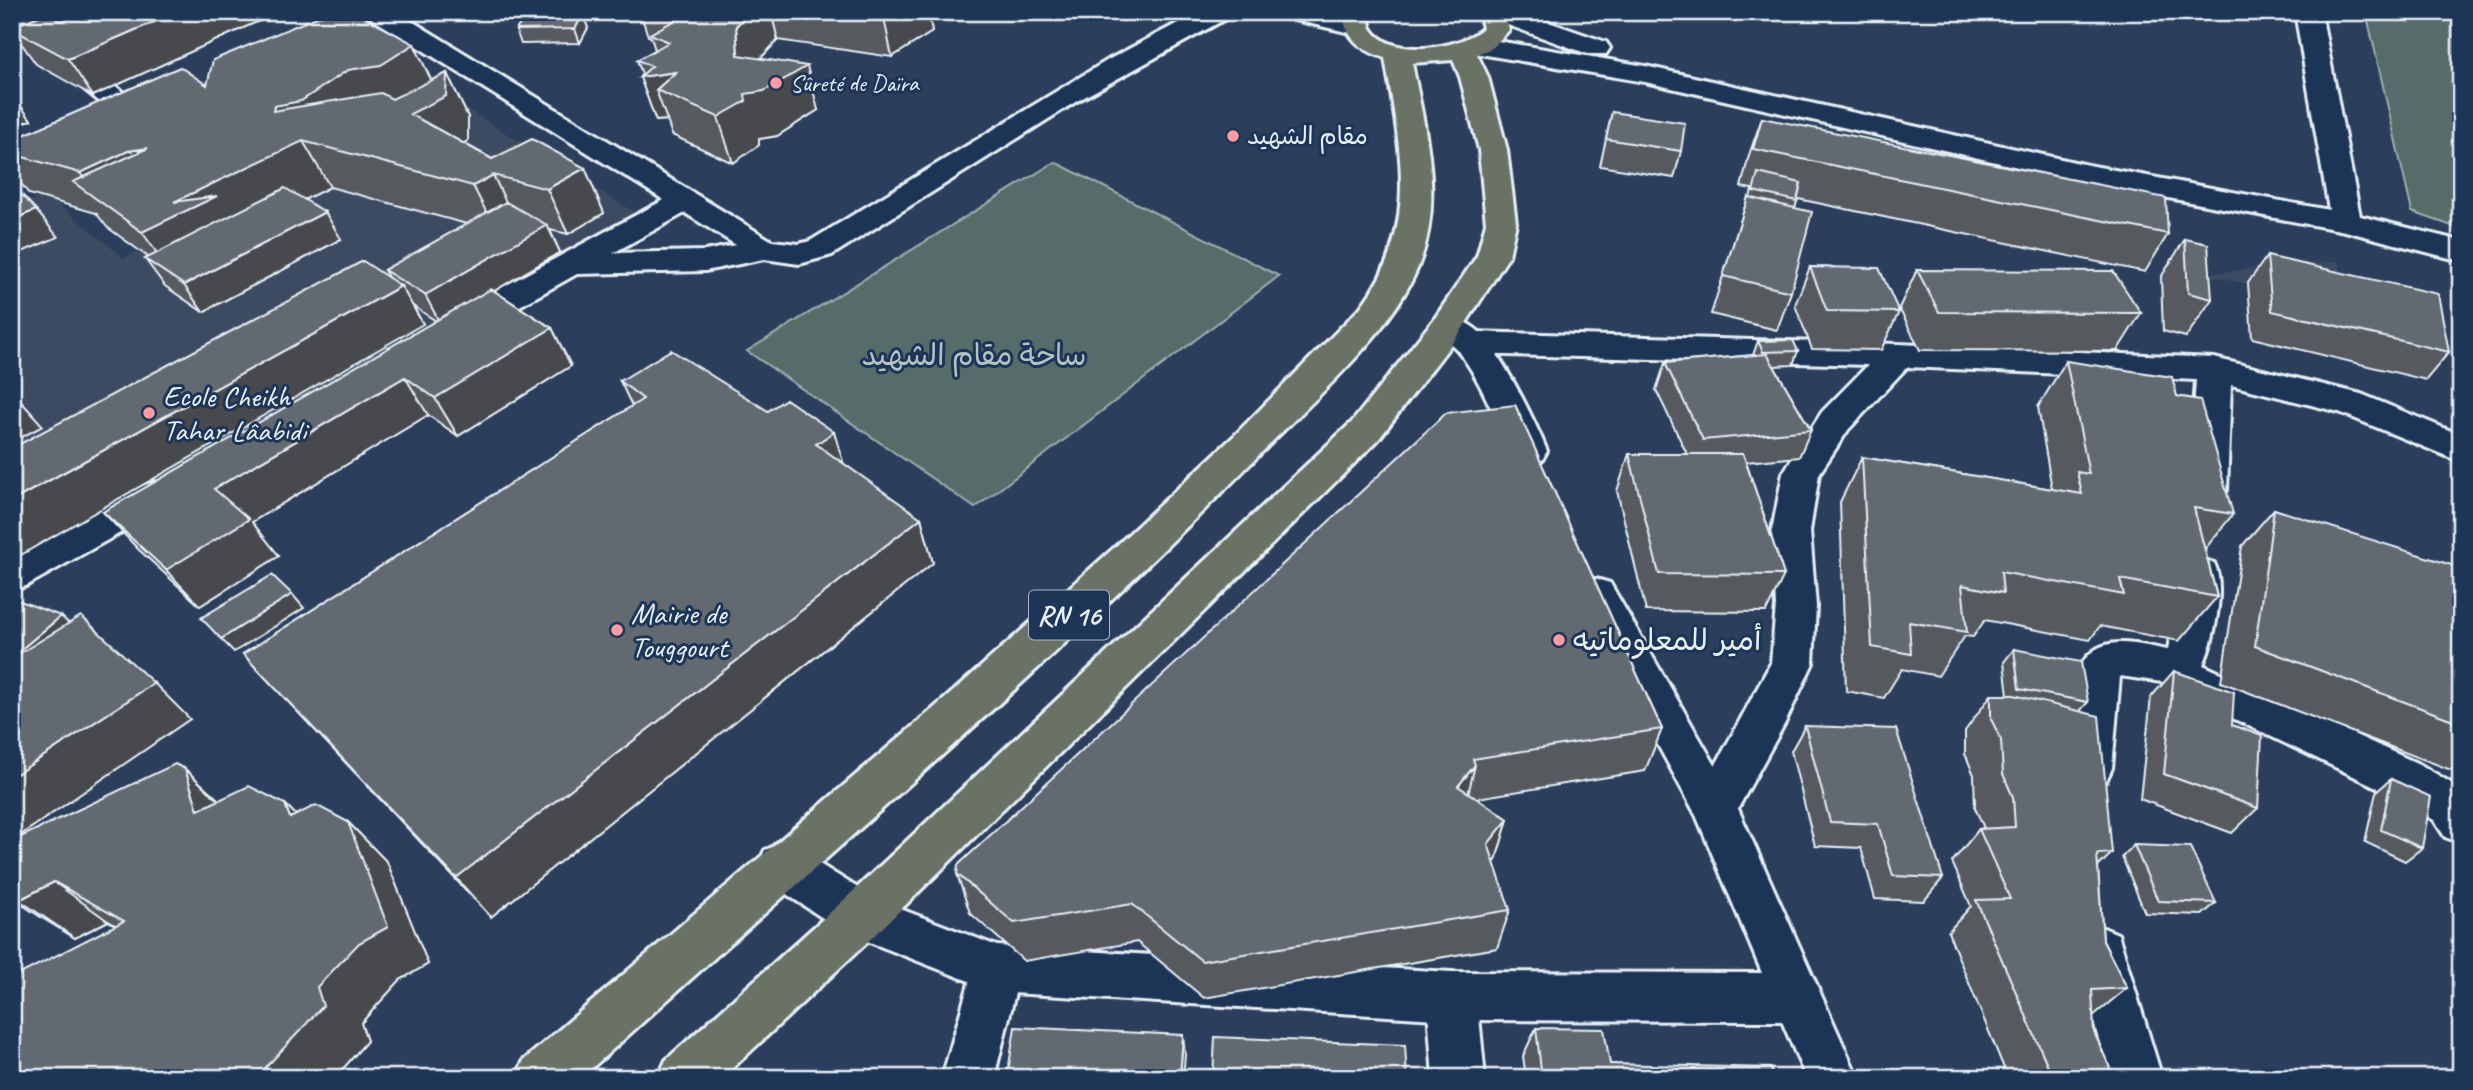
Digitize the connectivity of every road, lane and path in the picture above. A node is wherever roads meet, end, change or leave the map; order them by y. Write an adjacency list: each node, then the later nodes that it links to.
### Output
1 (109, 12): 11 (street)
2 (1220, 12): 14 (street)
3 (1291, 12): 7 (street)
4 (1493, 12): 8 (main road); 10 (street)
5 (2308, 12): 13 (street)
6 (373, 16): 12 (street)
7 (1355, 19): 9 (main road)
8 (1472, 50): 9 (main road); 10 (street); 17 (main road, RN 16)
9 (1397, 52): 30 (main road, RN 16)
10 (1645, 74): 13 (street)
11 (135, 116)
12 (683, 202): 14 (street); 16 (street)
13 (2346, 222): 15 (street)
14 (764, 250): 16 (street)
15 (2461, 251)
16 (566, 264): 18 (street)
17 (1459, 335): 19 (street); 23 (street); 32 (main road, RN 16)
18 (435, 339)
19 (1898, 355): 20 (street); 27 (street)
20 (2214, 369): 21 (street); 26 (street)
21 (2461, 449)
22 (182, 481): 25 (street)
23 (1545, 486)
24 (1579, 563): 27 (street)
25 (12, 575)
26 (2169, 669): 28 (street); 29 (street)
27 (1715, 807): 35 (street)
28 (2085, 812)
29 (2461, 823)
30 (781, 865): 32 (street); 36 (main road, RN 16)
31 (2094, 908): 41 (street)
32 (861, 916): 33 (street); 37 (main road, RN 16)
33 (997, 969): 34 (street); 38 (street)
34 (1452, 996): 35 (street); 39 (street)
35 (1796, 997): 40 (street)
36 (542, 1078)
37 (684, 1078)
38 (968, 1078)
39 (1459, 1078)
40 (1832, 1078)
41 (2136, 1078)

